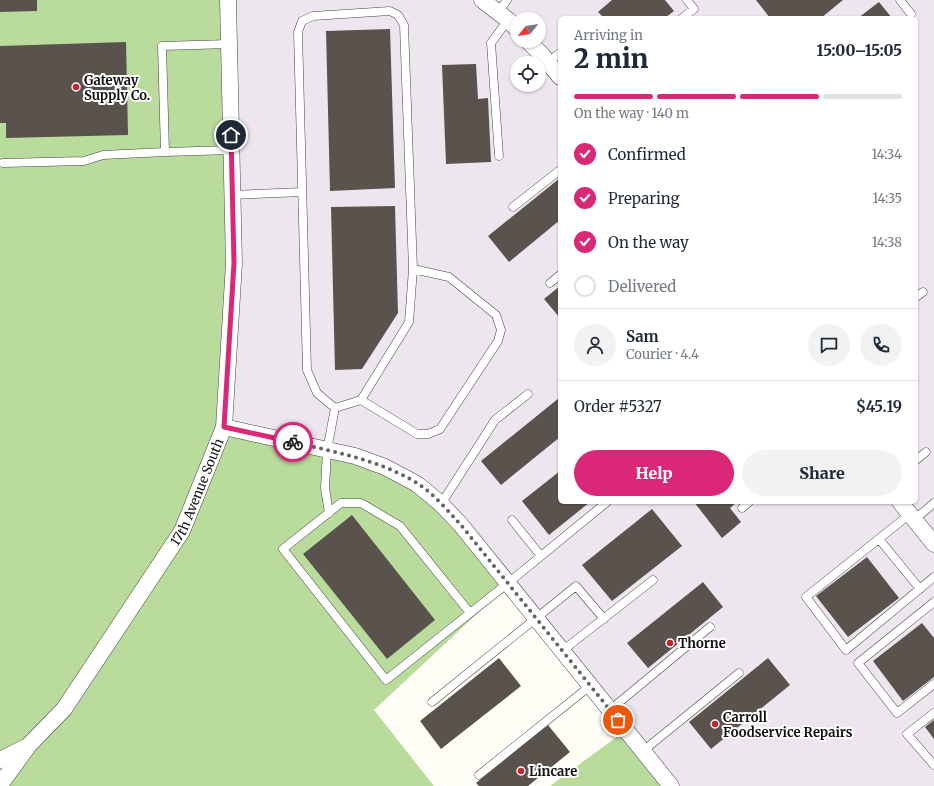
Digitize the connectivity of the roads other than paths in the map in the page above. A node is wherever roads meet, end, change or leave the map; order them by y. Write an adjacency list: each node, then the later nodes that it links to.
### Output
1 (228, 0): 8 (street, 17th Avenue South)
2 (482, 0): 6 (street)
3 (687, 0): 7 (lane)
4 (900, 0): 5 (lane)
5 (911, 14)
6 (507, 15): 14 (lane)
7 (685, 16)
8 (229, 44): 12 (street, 17th Avenue South); 13 (lane)
9 (539, 48): 10 (street)
10 (554, 57): 11 (street)
11 (558, 70)
12 (231, 150): 13 (lane); 18 (street, 17th Avenue South)
13 (165, 152): 15 (lane)
14 (499, 156)
15 (3, 163)
16 (558, 172): 19 (lane)
17 (302, 192): 18 (lane); 20 (lane); 25 (lane)
18 (232, 194): 26 (street, 17th Avenue South)
19 (513, 207)
20 (413, 269): 24 (lane); 24 (lane)
21 (558, 277): 22 (lane)
22 (550, 283)
23 (528, 394): 31 (lane)
24 (361, 400): 25 (lane)
25 (335, 408): 27 (lane)
26 (224, 427): 27 (street); 57 (street, 17th Avenue South)
27 (327, 450): 31 (street); 36 (lane)
28 (926, 452): 29 (lane)
29 (918, 458)
30 (934, 503): 35 (lane)
31 (441, 504): 43 (street)
32 (605, 504): 40 (lane)
33 (747, 504): 34 (lane)
34 (742, 508)
35 (908, 512): 38 (lane); 39 (street)
36 (329, 513): 46 (lane); 46 (lane)
37 (512, 520): 40 (lane)
38 (879, 539): 44 (lane); 44 (lane)
39 (934, 544)
40 (541, 556): 43 (lane)
41 (934, 577): 44 (lane)
42 (653, 580): 48 (lane)
43 (508, 583): 46 (lane); 47 (street)
44 (920, 589)
45 (934, 603): 52 (lane)
46 (470, 613)
47 (536, 618): 48 (lane); 50 (street); 54 (lane)
48 (604, 619): 50 (lane)
49 (710, 627): 55 (lane)
50 (562, 651): 53 (street)
51 (739, 673): 58 (lane)
52 (934, 684)
53 (590, 686): 55 (street); 61 (lane)
54 (432, 702)
55 (610, 710): 58 (street)
56 (934, 713): 60 (lane)
57 (29, 745): 59 (street, 17th Avenue South); 62 (street, 17th Avenue South)
58 (643, 751): 63 (street)
59 (0, 760)
60 (934, 765)
61 (479, 776)
62 (0, 785)
63 (670, 786)

